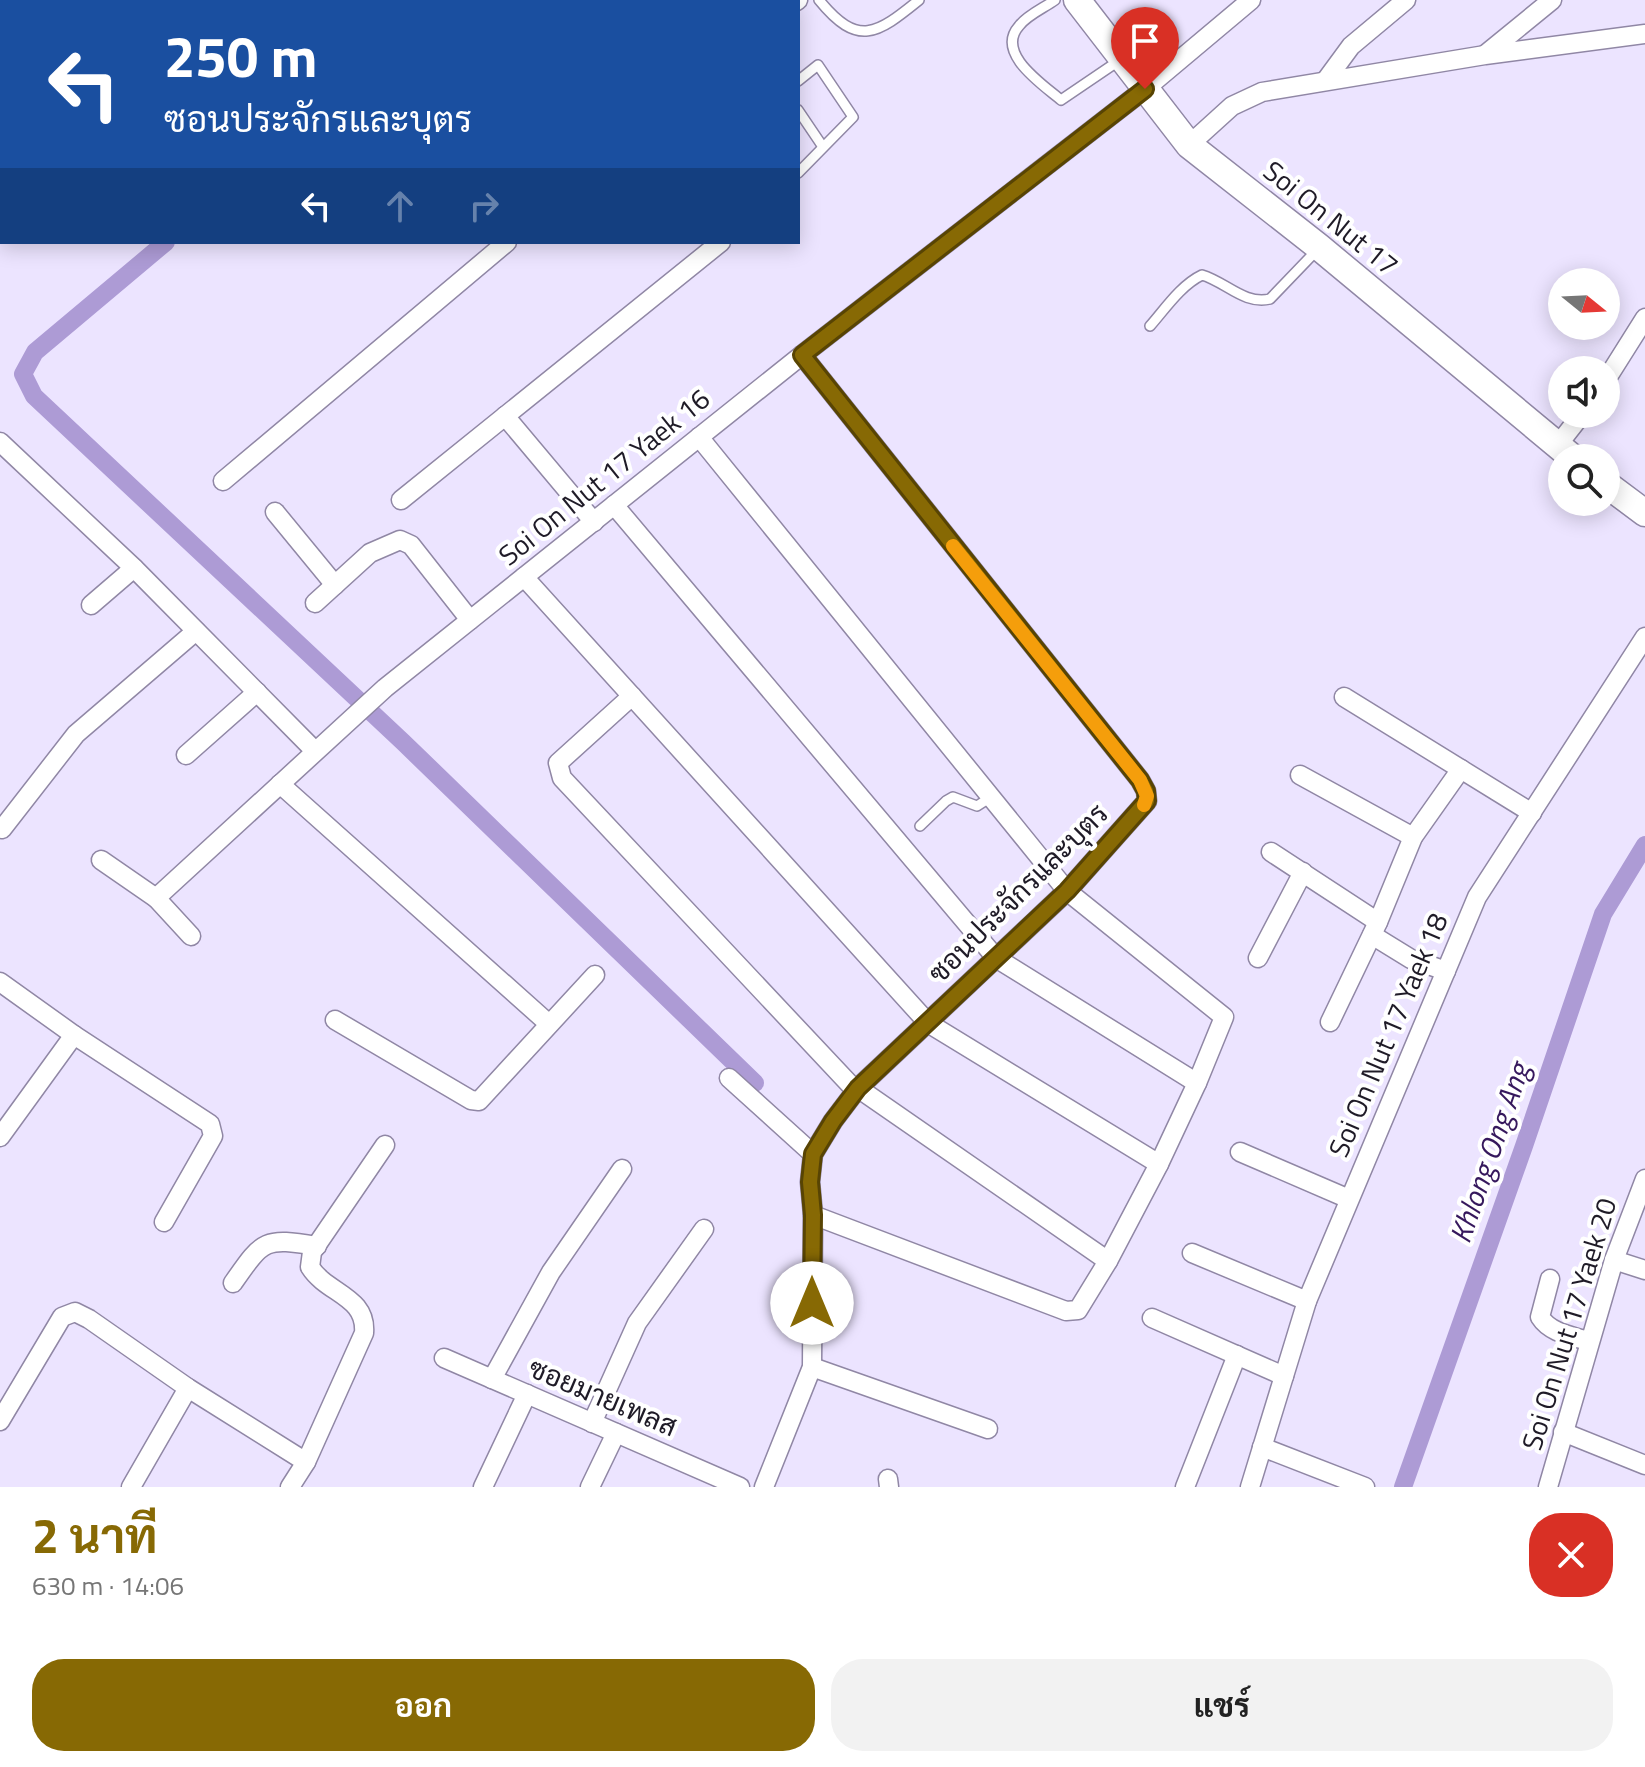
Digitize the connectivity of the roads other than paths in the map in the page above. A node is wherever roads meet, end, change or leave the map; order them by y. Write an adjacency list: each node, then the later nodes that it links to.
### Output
1 (819, 0): 2 (lane)
2 (919, 0)
3 (1055, 0): 10 (lane)
4 (1077, 0): 10 (street, Soi On Nut 17)
5 (1251, 0): 13 (street, Soi On Nut 17 Yaek 16)
6 (1406, 0): 12 (street)
7 (1552, 0): 9 (street)
8 (1645, 34): 9 (street)
9 (1485, 55): 12 (street)
10 (1123, 59): 13 (street, Soi On Nut 17)
11 (800, 79): 16 (lane)
12 (1326, 80): 15 (street)
13 (1145, 89): 15 (street, Soi On Nut 17); 23 (street, Soi On Nut 17 Yaek 16)
14 (800, 113): 16 (lane)
15 (1189, 145): 20 (street, Soi On Nut 17)
16 (823, 147): 17 (lane)
17 (800, 171)
18 (505, 244): 29 (street)
19 (719, 244): 25 (street)
20 (1319, 247): 22 (lane); 28 (street, Soi On Nut 17)
21 (1645, 318): 24 (street)
22 (1150, 326)
23 (802, 355): 26 (street, Soi On Nut 17 Yaek 16); 60 (street, ซอนประจักรและบุตร)
24 (1620, 358)
25 (505, 416): 31 (street); 35 (street)
26 (699, 437): 32 (street, Soi On Nut 17 Yaek 16); 52 (street)
27 (0, 442): 36 (street)
28 (1555, 444)
29 (223, 481)
30 (1620, 494): 34 (street)
31 (401, 500)
32 (614, 505): 35 (street, Soi On Nut 17 Yaek 16); 64 (street)
33 (275, 512): 38 (street)
34 (1645, 513)
35 (594, 522): 37 (street, Soi On Nut 17 Yaek 16)
36 (134, 568): 40 (street); 42 (street)
37 (524, 577): 41 (street, Soi On Nut 17 Yaek 16); 45 (street)
38 (335, 585): 39 (street); 41 (street)
39 (315, 603)
40 (91, 605)
41 (470, 620): 47 (street, Soi On Nut 17 Yaek 16)
42 (196, 631): 44 (street); 55 (street)
43 (1645, 637): 53 (street, Soi On Nut 17 Yaek 18)
44 (257, 692): 47 (street); 48 (street)
45 (632, 696): 71 (street); 76 (street)
46 (1344, 697): 49 (street)
47 (315, 751): 51 (street, Soi On Nut 17 Yaek 16)
48 (186, 755)
49 (1461, 769): 53 (street); 56 (street)
50 (1300, 775): 56 (street)
51 (280, 784): 61 (street, Soi On Nut 17 Yaek 16); 72 (street)
52 (991, 797): 54 (lane); 60 (street)
53 (1532, 813): 66 (street, Soi On Nut 17 Yaek 18)
54 (920, 826)
55 (2, 829)
56 (1413, 837): 62 (street)
57 (1271, 852): 59 (street)
58 (101, 860): 61 (street)
59 (1303, 872): 62 (street); 65 (street)
60 (1067, 891): 64 (street, ซอนประจักรและบุตร); 75 (street)
61 (156, 898): 63 (street)
62 (1375, 929): 66 (street); 70 (street)
63 (191, 936)
64 (996, 958): 71 (street, ซอนประจักรและบุตร); 75 (street)
65 (1258, 958)
66 (1446, 971): 84 (street, Soi On Nut 17 Yaek 18)
67 (595, 975): 72 (street)
68 (0, 982): 73 (street)
69 (335, 1020): 72 (street)
70 (1330, 1022)
71 (928, 1023): 76 (street, ซอนประจักรและบุตร); 81 (street)
72 (549, 1024)
73 (74, 1035): 77 (street); 86 (street)
74 (729, 1078): 80 (street)
75 (1197, 1083): 81 (street)
76 (858, 1090): 80 (street, ซอนประจักรและบุตร); 91 (street)
77 (0, 1137)
78 (385, 1145): 88 (street)
79 (1240, 1152): 84 (street)
80 (813, 1154): 85 (street, ซอนประจักรและบุตร)
81 (1159, 1164): 91 (street)
82 (622, 1169): 102 (street)
83 (1645, 1179): 90 (street, Soi On Nut 17 Yaek 20)
84 (1349, 1199): 95 (street, Soi On Nut 17 Yaek 18)
85 (813, 1215): 91 (street); 100 (street, ซอนประจักรและบุตร)
86 (164, 1222)
87 (704, 1229): 106 (street)
88 (317, 1246): 94 (street); 111 (street)
89 (1192, 1253): 95 (street)
90 (1614, 1260): 92 (street); 97 (street, Soi On Nut 17 Yaek 20)
91 (1108, 1261)
92 (1645, 1270)
93 (1550, 1279): 97 (street)
94 (233, 1283)
95 (1307, 1301): 101 (street, Soi On Nut 17 Yaek 18)
96 (1152, 1318): 98 (street)
97 (1588, 1341): 108 (street, Soi On Nut 17 Yaek 20)
98 (1237, 1355): 101 (street); 119 (street)
99 (444, 1358): 102 (street, ซอยมายเพลส)
100 (812, 1367): 107 (street); 118 (street, ซอนประจักรและบุตร)
101 (1284, 1376): 110 (street, Soi On Nut 17 Yaek 18)
102 (492, 1379): 104 (street, ซอยมายเพลส)
103 (188, 1388): 105 (street); 111 (street); 113 (street)
104 (527, 1394): 106 (street, ซอยมายเพลส); 115 (street)
105 (0, 1421)
106 (592, 1423): 109 (street, ซอยมายเพลส)
107 (988, 1429)
108 (1563, 1432): 112 (street); 122 (street, Soi On Nut 17 Yaek 20)
109 (616, 1433): 116 (street); 117 (street, ซอยมายเพลส)
110 (1262, 1447): 120 (street, Soi On Nut 17 Yaek 18); 121 (street)
111 (306, 1462): 114 (street)
112 (1645, 1465)
113 (131, 1487)
114 (290, 1487)
115 (483, 1487)
116 (590, 1487)
117 (740, 1487)
118 (764, 1487)
119 (1185, 1487)
120 (1250, 1487)
121 (1365, 1487)
122 (1548, 1487)

